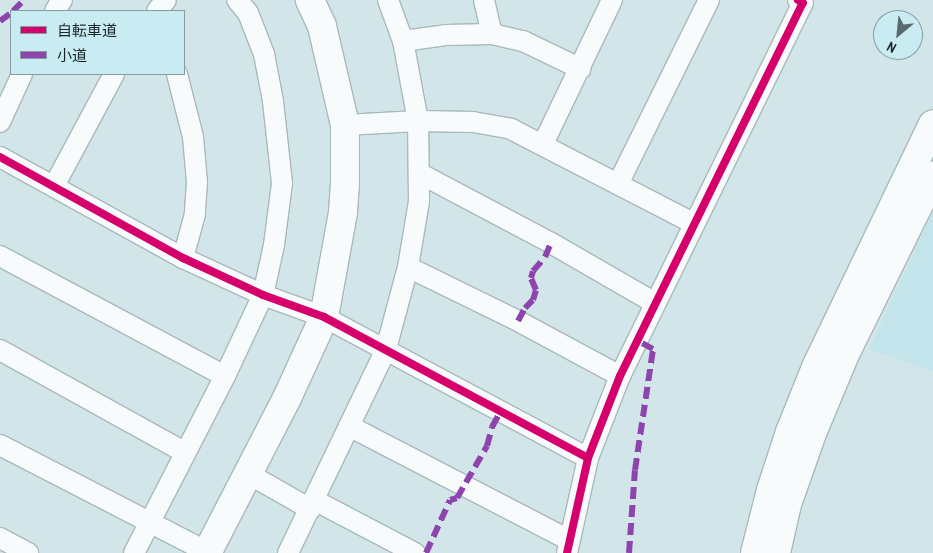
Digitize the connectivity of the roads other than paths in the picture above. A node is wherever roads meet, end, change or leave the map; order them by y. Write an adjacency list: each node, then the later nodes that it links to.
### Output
1 (166, 0): 9 (street)
2 (237, 0): 30 (street)
3 (310, 0): 19 (street)
4 (388, 0): 11 (street)
5 (484, 0): 10 (street)
6 (612, 0): 12 (street)
7 (709, 0): 24 (street)
8 (798, 0): 26 (street)
9 (157, 10)
10 (492, 34): 11 (street); 12 (street)
11 (403, 41): 16 (street)
12 (581, 69): 20 (street)
13 (22, 75): 17 (street)
14 (113, 75): 25 (street)
15 (177, 75): 28 (street)
16 (418, 121): 19 (street); 20 (street); 22 (street)
17 (0, 122)
18 (933, 124): 51 (street)
19 (345, 125): 32 (street)
20 (543, 144): 24 (street)
21 (0, 157): 25 (street)
22 (419, 173): 29 (street); 31 (street)
23 (933, 176): 52 (street)
24 (618, 184): 26 (street)
25 (54, 186): 28 (street)
26 (694, 223): 31 (street)
27 (0, 256): 35 (street)
28 (183, 258): 30 (street)
29 (408, 267): 33 (street); 36 (street)
30 (263, 295): 32 (street); 35 (street)
31 (655, 303): 36 (street)
32 (324, 317): 33 (street); 41 (street)
33 (386, 349): 37 (street); 40 (street)
34 (0, 350): 39 (street)
35 (225, 376): 39 (street)
36 (620, 376): 40 (street)
37 (349, 426): 42 (street); 45 (street)
38 (0, 445): 43 (street)
39 (184, 452): 43 (street)
40 (588, 458): 45 (street)
41 (247, 473): 42 (street); 48 (street)
42 (312, 504): 49 (street); 50 (street)
43 (149, 524): 47 (street); 48 (street)
44 (0, 538): 46 (street)
45 (568, 547)
46 (28, 553)
47 (134, 553)
48 (207, 553)
49 (288, 553)
50 (416, 553)
51 (755, 553)
52 (776, 553)

